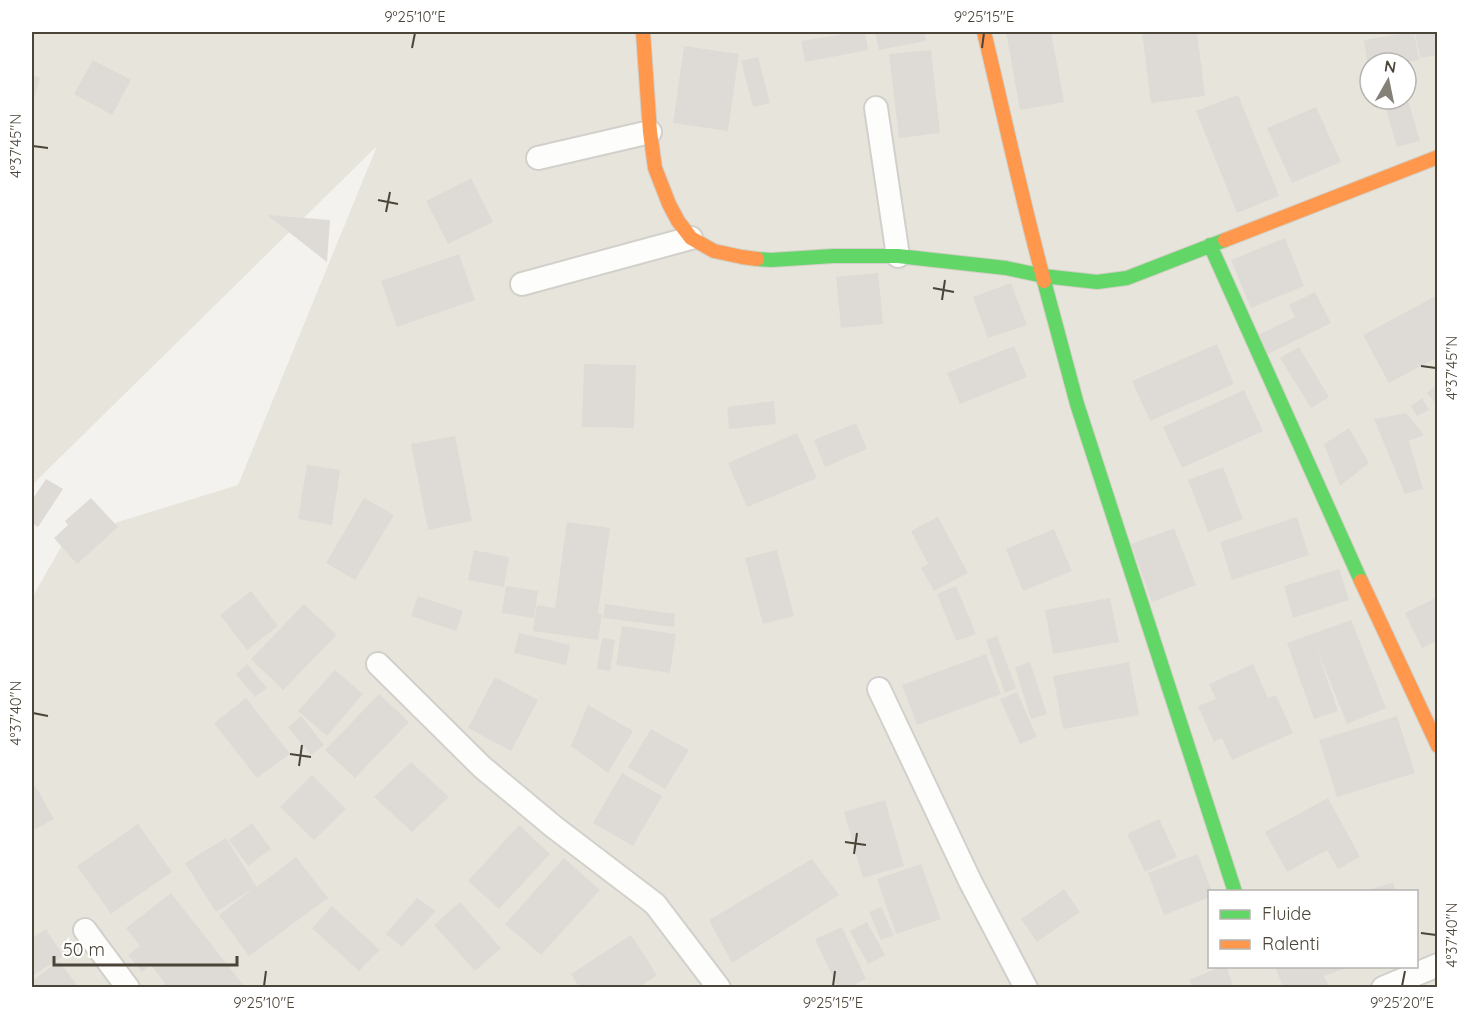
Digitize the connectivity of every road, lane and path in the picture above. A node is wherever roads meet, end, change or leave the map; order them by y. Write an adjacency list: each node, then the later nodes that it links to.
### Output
1 (643, 32): 4 (street)
2 (984, 32): 10 (street)
3 (876, 108): 9 (street)
4 (650, 132): 6 (street); 7 (street)
5 (1437, 157): 8 (street)
6 (538, 158)
7 (691, 238): 9 (street); 11 (street)
8 (1210, 245): 10 (street); 14 (street)
9 (898, 256): 10 (street)
10 (1043, 276): 15 (street)
11 (522, 284)
12 (378, 663): 19 (street)
13 (879, 689): 20 (street)
14 (1437, 746)
15 (1235, 890)
16 (85, 930): 18 (street)
17 (1437, 965): 21 (street)
18 (128, 987)
19 (719, 987)
20 (1026, 987)
21 (1383, 987)

